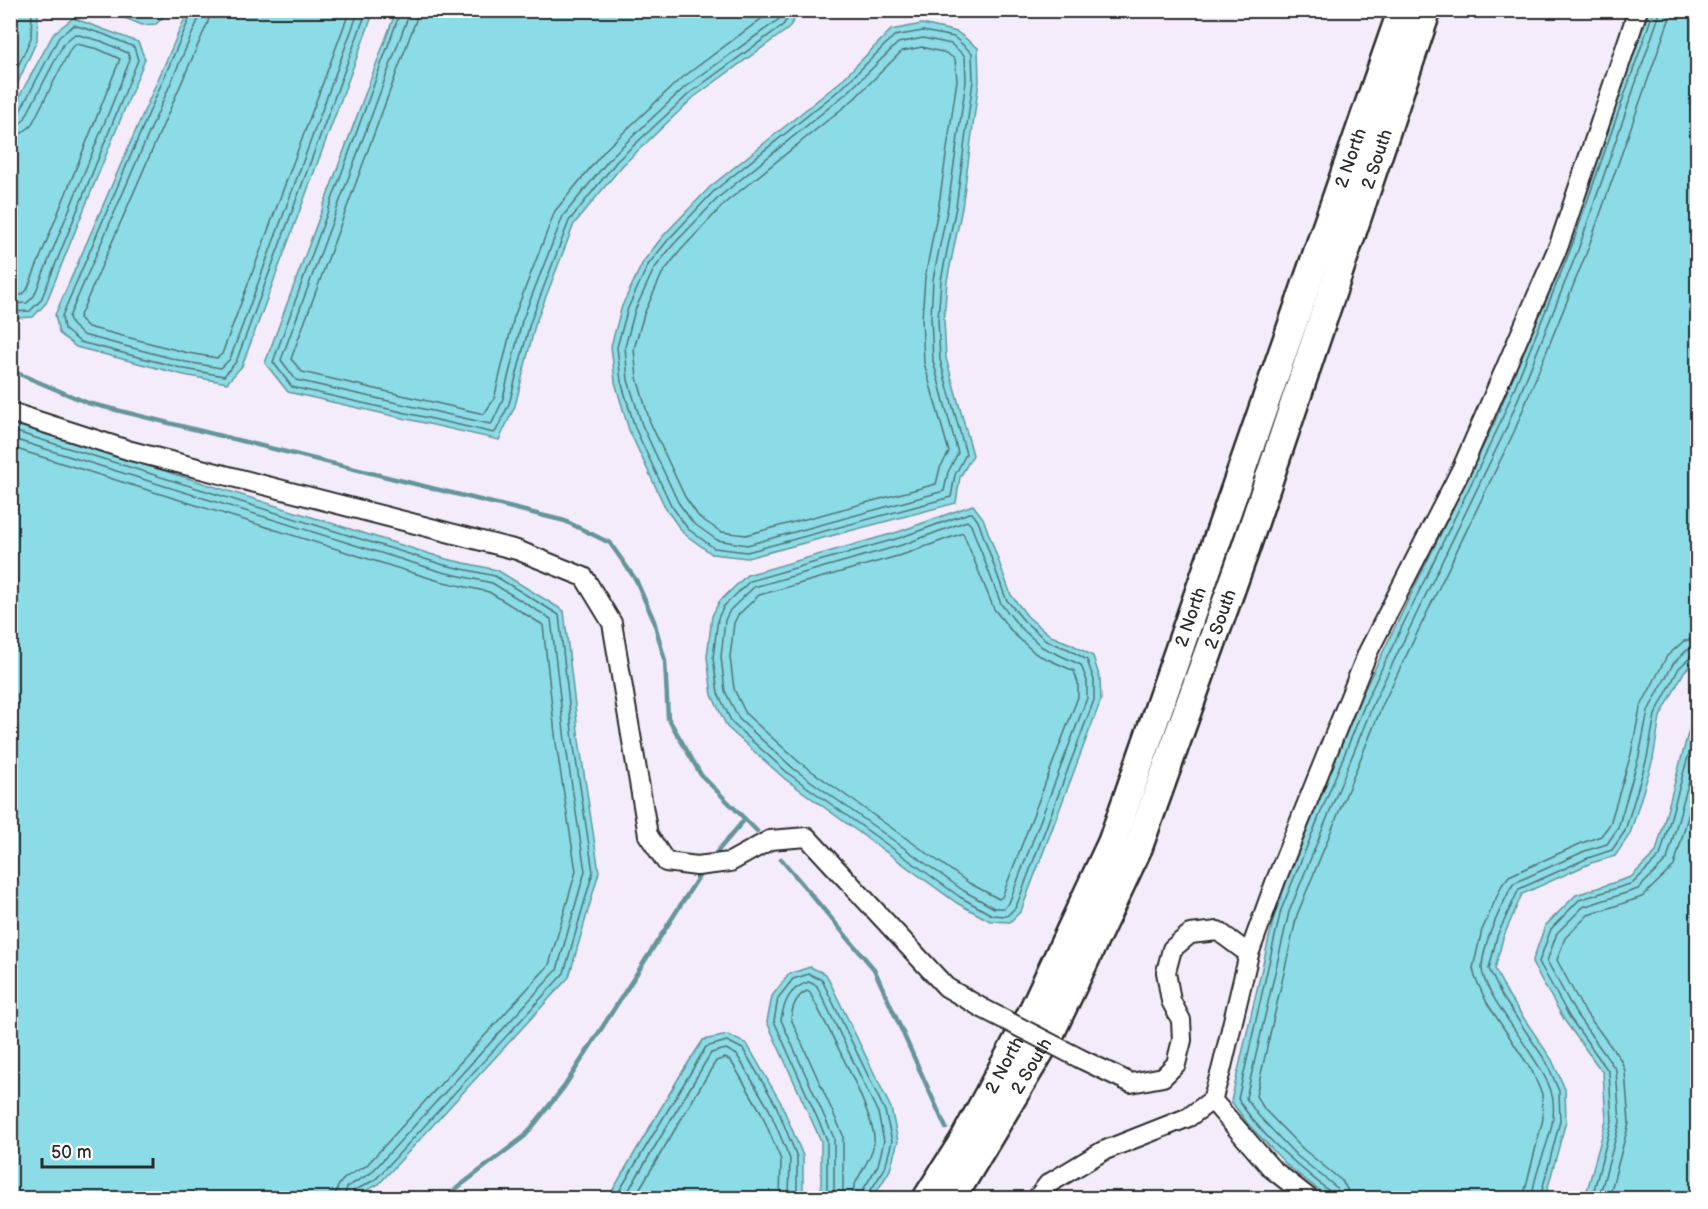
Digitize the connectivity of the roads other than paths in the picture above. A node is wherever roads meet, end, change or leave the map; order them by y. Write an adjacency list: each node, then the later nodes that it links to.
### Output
1 (1402, 10): 7 (highway, 2 North)
2 (1427, 10): 8 (highway, 2 South)
3 (1638, 10): 5 (street)
4 (10, 412): 5 (street, bridge)
5 (1249, 954): 6 (street)
6 (1212, 1100): 9 (street); 10 (street)
7 (927, 1198)
8 (952, 1198)
9 (1037, 1198)
10 (1309, 1198)

